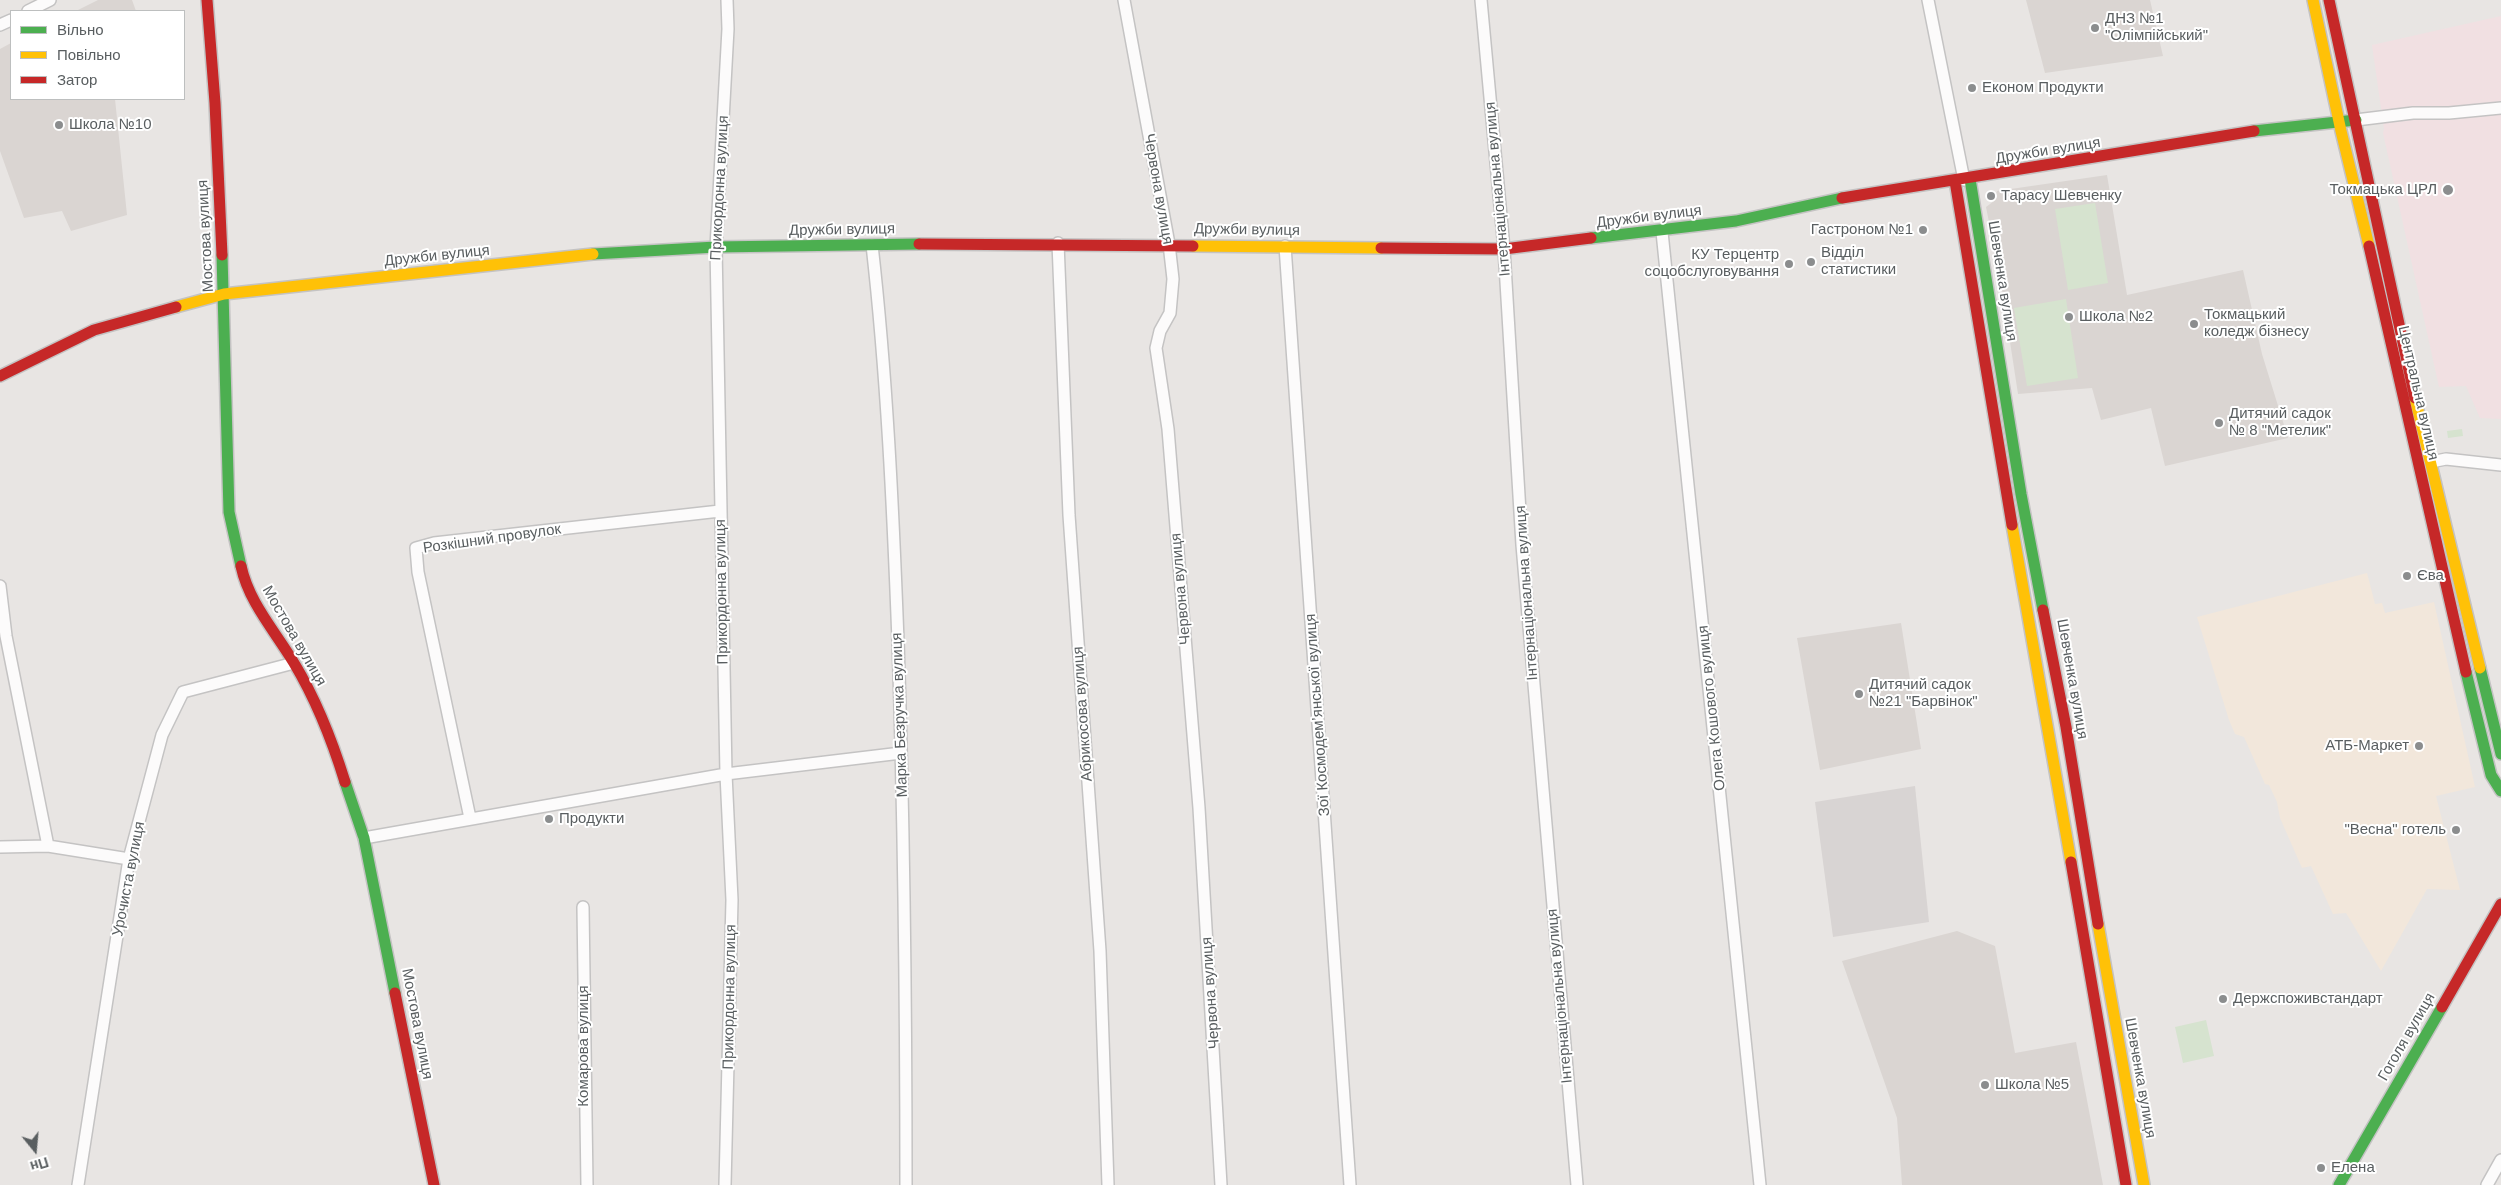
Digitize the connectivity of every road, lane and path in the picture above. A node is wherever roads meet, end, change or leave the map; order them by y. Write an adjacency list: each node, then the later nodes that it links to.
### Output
1 (50, 0): 9 (street)
2 (207, 0): 21 (street, Мостова вулиця)
3 (727, 0): 19 (street, Прикордонна вулиця)
4 (1124, 0): 16 (street, Червона вулиця)
5 (1480, 0): 20 (street, Інтернаціональна вулиця)
6 (1928, 0): 13 (street, Шевченка вулиця)
7 (2313, 0): 12 (street, Центральна вулиця)
8 (2329, 0): 11 (street, Центральна вулиця)
9 (30, 10)
10 (2501, 108): 11 (street, Дружби вулиця)
11 (2356, 120): 12 (street, Дружби вулиця); 23 (street, Центральна вулиця)
12 (2339, 122): 13 (street, Дружби вулиця); 26 (street, Центральна вулиця)
13 (1963, 180): 14 (street, Дружби вулиця); 28 (street, Шевченка вулиця); 29 (street, Шевченка вулиця)
14 (1662, 232): 20 (street, Дружби вулиця); 54 (street, Олега Кошового вулиця)
15 (1058, 243): 16 (street, Дружби вулиця); 17 (street, Дружби вулиця); 50 (street, Абрикосова вулиця)
16 (1169, 244): 18 (street, Дружби вулиця); 51 (street, Червона вулиця)
17 (872, 245): 19 (street, Дружби вулиця); 31 (street, Марка Безручка вулиця)
18 (1285, 246): 20 (street, Дружби вулиця); 52 (street, Зої Космодем’янської вулиця)
19 (716, 248): 21 (street, Дружби вулиця); 25 (street, Прикордонна вулиця)
20 (1504, 249): 53 (street, Інтернаціональна вулиця)
21 (224, 294): 22 (street, Дружби вулиця); 30 (street, Мостова вулиця)
22 (0, 376)
23 (2431, 462): 24 (street); 26 (street, Центральна вулиця)
24 (2501, 465)
25 (720, 511): 33 (street, Прикордонна вулиця); 35 (street, Розкішний провулок)
26 (2443, 546): 32 (street, Центральна вулиця); 34 (street, Центральна вулиця)
27 (0, 586): 37 (street)
28 (2048, 628): 29 (street); 42 (street, Шевченка вулиця)
29 (2032, 632): 43 (street, Шевченка вулиця)
30 (294, 664): 36 (street, Мостова вулиця); 39 (street, Урочиста вулиця)
31 (901, 754): 33 (street); 49 (street, Марка Безручка вулиця)
32 (2501, 754)
33 (726, 774): 35 (street); 48 (street, Прикордонна вулиця)
34 (2501, 790)
35 (470, 818): 36 (street)
36 (364, 838): 46 (street, Мостова вулиця)
37 (48, 846): 38 (street); 39 (street)
38 (0, 848)
39 (129, 859): 45 (street, Урочиста вулиця)
40 (2501, 904): 57 (street, Гоголя вулиця)
41 (583, 908): 47 (street, Комарова вулиця)
42 (2105, 960): 43 (street); 56 (street, Шевченка вулиця)
43 (2089, 964): 55 (street, Шевченка вулиця)
44 (2501, 1160): 58 (street)
45 (78, 1185)
46 (434, 1185)
47 (587, 1185)
48 (725, 1185)
49 (906, 1185)
50 (1108, 1185)
51 (1221, 1185)
52 (1350, 1185)
53 (1577, 1185)
54 (1760, 1185)
55 (2126, 1185)
56 (2144, 1185)
57 (2339, 1185)
58 (2487, 1185)

